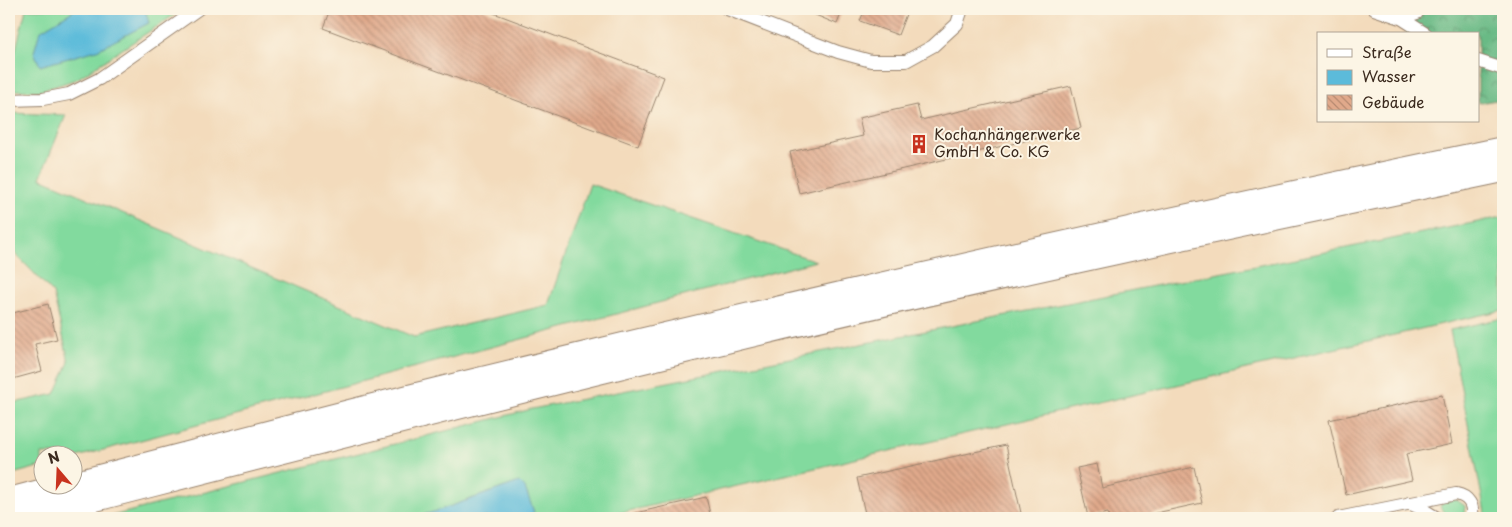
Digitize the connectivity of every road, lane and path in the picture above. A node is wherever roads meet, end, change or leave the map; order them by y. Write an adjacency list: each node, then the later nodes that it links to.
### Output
1 (198, 9): 10 (street)
2 (727, 9): 3 (street)
3 (962, 9)
4 (1374, 9): 6 (street)
5 (1419, 9): 6 (street)
6 (1401, 18): 7 (street)
7 (1423, 32)
8 (1480, 62): 9 (street)
9 (1503, 69)
10 (9, 100)
11 (1503, 149): 13 (highway)
12 (1503, 170): 17 (highway)
13 (82, 481)
14 (32, 494): 15 (highway)
15 (9, 500)
16 (1409, 503): 18 (street); 19 (street); 20 (street)
17 (21, 518)
18 (1338, 518)
19 (1437, 518)
20 (1471, 518)

